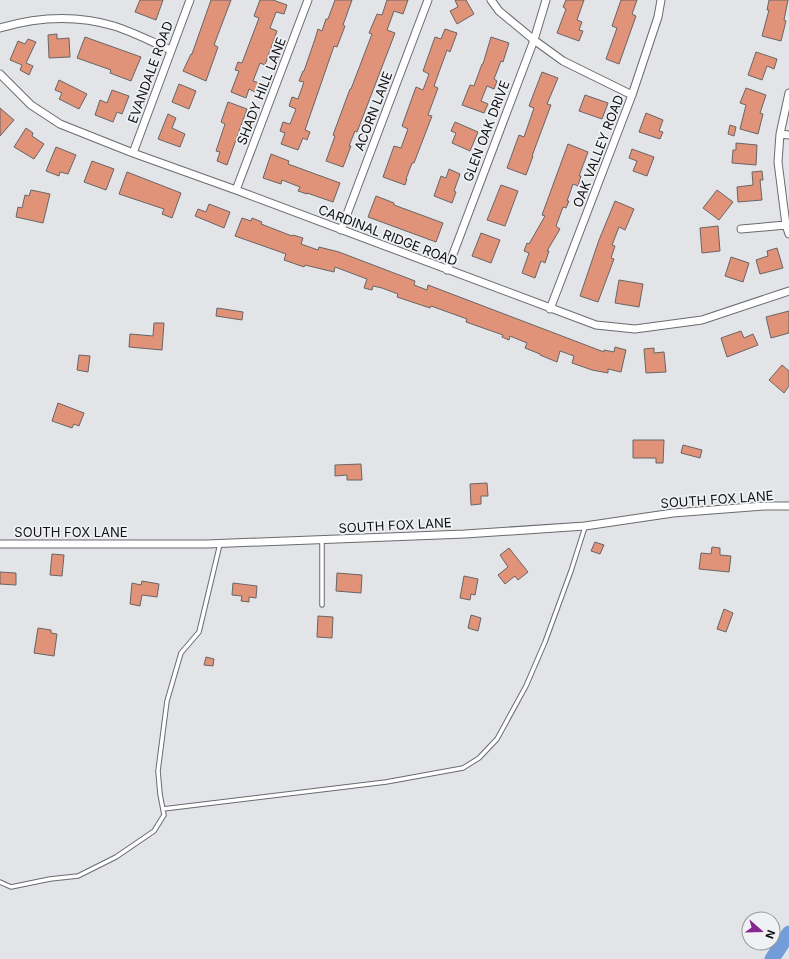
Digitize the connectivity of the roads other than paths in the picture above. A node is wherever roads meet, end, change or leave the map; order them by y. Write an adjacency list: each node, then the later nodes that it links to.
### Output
1 (190, 0): 9 (street, EVANDALE ROAD)
2 (308, 0): 16 (street, SHADY HILL LANE)
3 (428, 0): 19 (street, ACORN LANE)
4 (491, 0): 8 (street)
5 (546, 0): 8 (street, GLEN OAK DRIVE)
6 (661, 0): 12 (street, OAK VALLEY ROAD)
7 (0, 28): 9 (street)
8 (534, 40): 12 (street); 21 (street, GLEN OAK DRIVE)
9 (171, 50): 15 (street, EVANDALE ROAD)
10 (0, 74): 15 (street, CARDINAL RIDGE ROAD)
11 (789, 93): 13 (street)
12 (632, 95): 23 (street, OAK VALLEY ROAD)
13 (780, 134): 14 (street); 17 (street)
14 (789, 135)
15 (133, 153): 16 (street, CARDINAL RIDGE ROAD)
16 (236, 190): 19 (street, CARDINAL RIDGE ROAD)
17 (786, 225): 18 (street); 20 (street)
18 (742, 229)
19 (341, 230): 21 (street, CARDINAL RIDGE ROAD)
20 (789, 234)
21 (447, 270): 23 (street, CARDINAL RIDGE ROAD)
22 (789, 291): 23 (street, CARDINAL RIDGE ROAD)
23 (550, 309)
24 (789, 506): 25 (street, SOUTH FOX LANE)
25 (585, 526): 26 (street, SOUTH FOX LANE); 30 (lane)
26 (322, 540): 27 (street, SOUTH FOX LANE); 29 (lane)
27 (220, 543): 28 (street, SOUTH FOX LANE); 30 (lane)
28 (0, 544)
29 (322, 605)
30 (163, 809): 31 (lane)
31 (0, 882)

